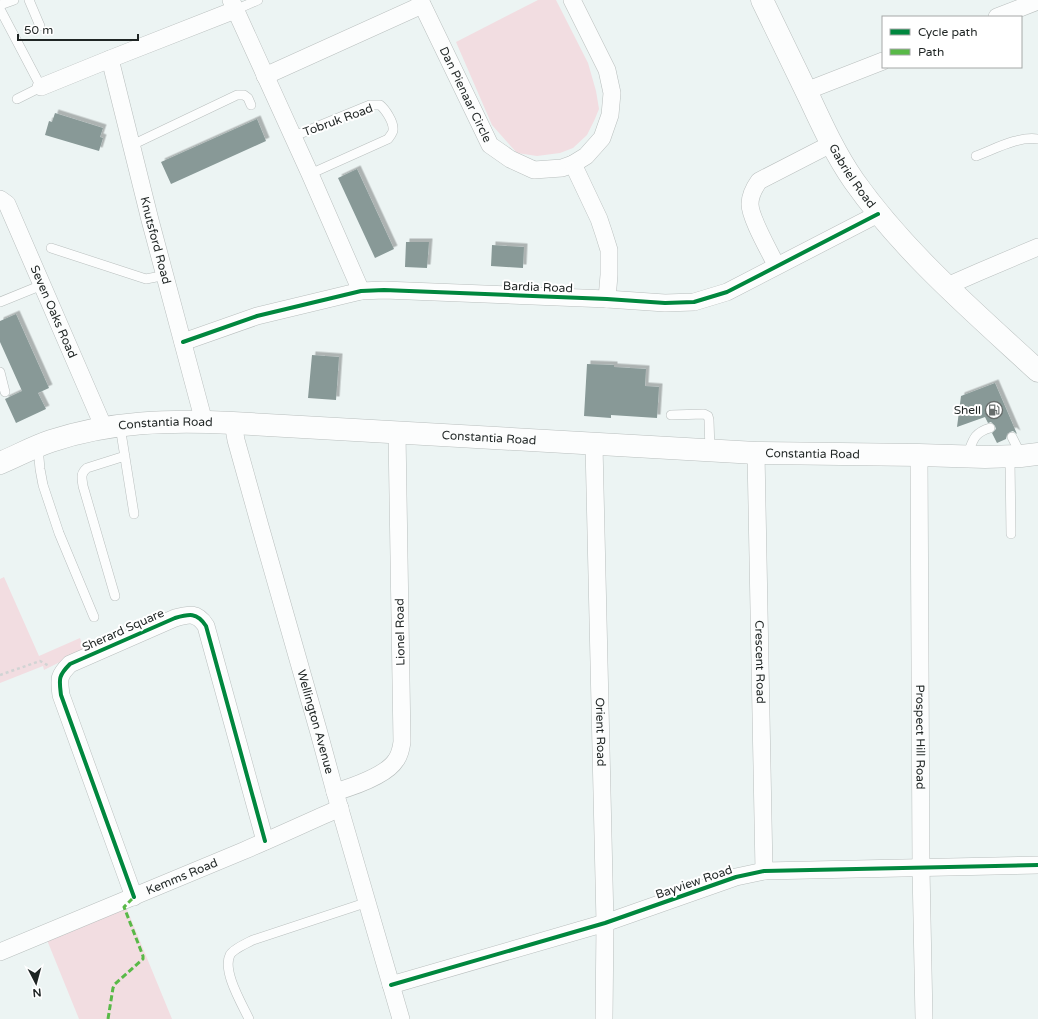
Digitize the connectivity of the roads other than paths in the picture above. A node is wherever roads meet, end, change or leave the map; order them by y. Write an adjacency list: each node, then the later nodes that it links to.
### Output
1 (14, 0): 8 (lane)
2 (29, 0): 12 (lane)
3 (258, 0): 9 (lane)
4 (572, 0): 25 (street, Dan Pienaar Circle)
5 (762, 0): 17 (main road, Gabriel Road)
6 (1038, 1): 11 (street)
7 (421, 2): 15 (street, Dan Pienaar Circle); 25 (street, Dan Pienaar Circle)
8 (0, 5)
9 (233, 5): 13 (street); 15 (street, Tobruk Road)
10 (0, 9): 16 (lane)
11 (1000, 16)
12 (40, 26)
13 (110, 58): 16 (street); 23 (street, Knutsford Road)
14 (882, 61): 17 (street)
15 (265, 76): 20 (street, Tobruk Road)
16 (41, 87): 18 (lane)
17 (806, 91): 22 (main road, Gabriel Road)
18 (17, 99)
19 (251, 105): 23 (lane)
20 (292, 137): 26 (street, Tobruk Road); 26 (lane, Tobruk Road)
21 (1038, 139): 24 (lane)
22 (832, 144): 28 (main road, Gabriel Road); 31 (street)
23 (132, 145): 32 (street, Knutsford Road)
24 (976, 156)
25 (574, 164): 36 (street)
26 (310, 174): 35 (street, Tobruk Road)
27 (0, 199): 33 (street, Seven Oaks Road)
28 (878, 214): 31 (street, Bardia Road); 34 (main road, Gabriel Road)
29 (1038, 247): 34 (street)
30 (51, 248): 32 (lane)
31 (776, 265): 36 (street, Bardia Road)
32 (166, 275): 38 (street, Knutsford Road)
33 (42, 285): 37 (lane); 45 (street, Seven Oaks Road)
34 (947, 286): 39 (main road, Gabriel Road)
35 (360, 291): 36 (street, Bardia Road); 38 (street, Bardia Road)
36 (607, 299)
37 (0, 302)
38 (183, 342): 43 (street, Knutsford Road)
39 (1034, 361)
40 (0, 372): 41 (lane)
41 (5, 392)
42 (671, 415): 51 (lane)
43 (204, 422): 44 (main road, Constantia Road); 45 (main road, Constantia Road)
44 (233, 423): 47 (main road, Constantia Road); 62 (street, Wellington Avenue)
45 (112, 427): 50 (main road, Constantia Road); 54 (lane)
46 (990, 428): 55 (lane)
47 (397, 433): 49 (main road, Constantia Road); 62 (street, Lionel Road)
48 (1012, 437): 56 (lane)
49 (594, 444): 51 (main road, Constantia Road); 70 (street, Orient Road)
50 (38, 446): 57 (main road, Constantia Road); 61 (lane)
51 (710, 451): 52 (main road, Constantia Road)
52 (756, 454): 53 (main road, Constantia Road); 67 (street, Crescent Road)
53 (919, 455): 55 (main road, Constantia Road); 66 (street, Prospect Hill Road)
54 (125, 456): 58 (lane); 60 (lane)
55 (976, 456): 56 (main road, Constantia Road)
56 (1027, 458): 59 (lane)
57 (0, 463)
58 (134, 514)
59 (1011, 534)
60 (115, 596)
61 (94, 617)
62 (335, 792): 63 (street, Wellington Avenue)
63 (340, 808): 64 (street, Kemms Road); 69 (street, Wellington Avenue)
64 (265, 841): 68 (street, Kemms Road); 68 (street, Sherard Square)
65 (1038, 865): 66 (street, Bayview Road)
66 (921, 868): 67 (street, Bayview Road); 76 (street, Prospect Hill Road)
67 (764, 871): 70 (street, Bayview Road)
68 (134, 897): 71 (street, Kemms Road)
69 (368, 902): 72 (street, Wellington Avenue); 73 (lane)
70 (605, 923): 72 (street, Bayview Road); 75 (street, Orient Road)
71 (0, 952)
72 (391, 985): 74 (street, Wellington Avenue)
73 (249, 1019)
74 (401, 1019)
75 (604, 1019)
76 (924, 1019)

